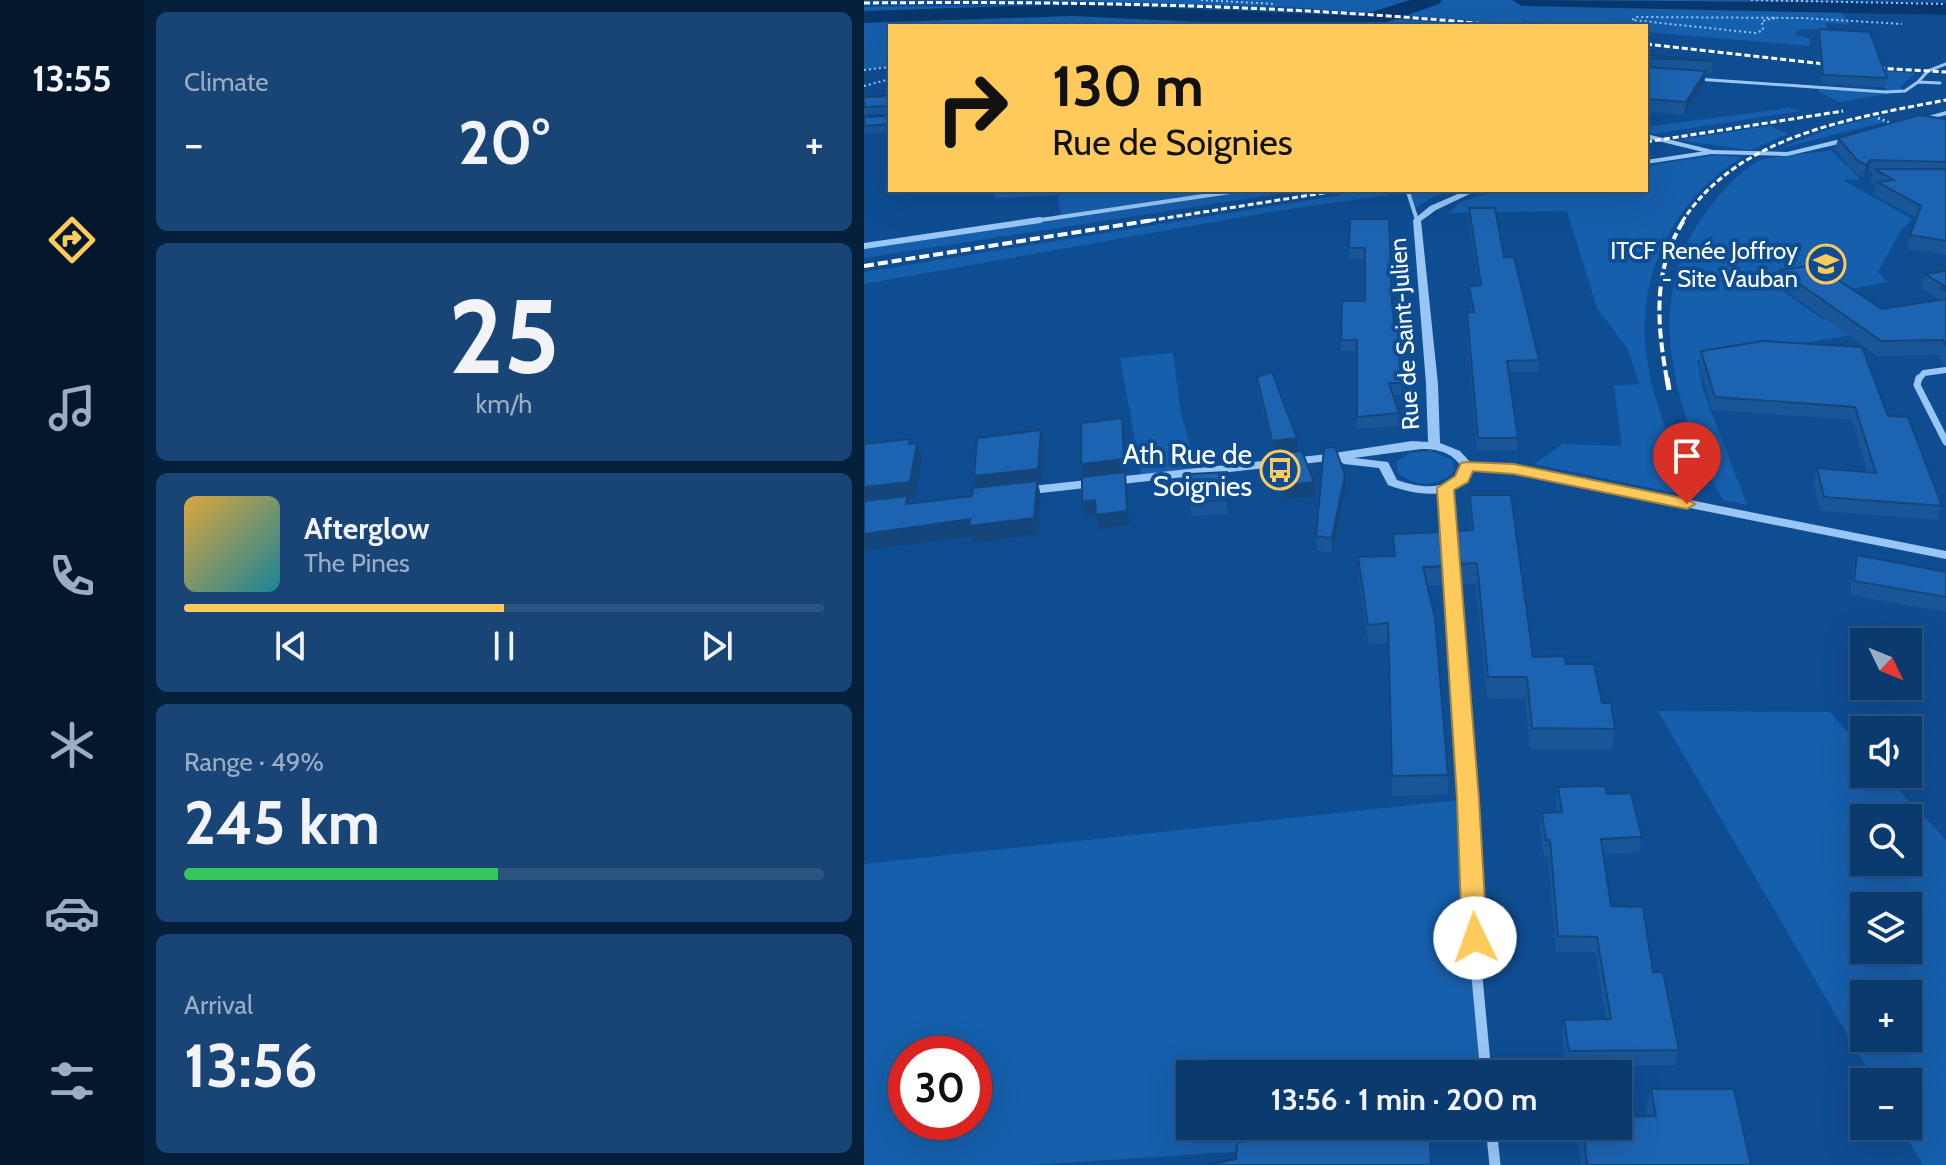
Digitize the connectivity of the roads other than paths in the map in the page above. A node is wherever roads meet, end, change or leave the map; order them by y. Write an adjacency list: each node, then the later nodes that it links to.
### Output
1 (1946, 64): 3 (street)
2 (1686, 79): 3 (street)
3 (1918, 82): 4 (street)
4 (1940, 83)
5 (1946, 113): 6 (street)
6 (1896, 126)
7 (1648, 136): 9 (street)
8 (1857, 137): 9 (street)
9 (1712, 152): 10 (street)
10 (1648, 162)
11 (1230, 192): 15 (street)
12 (1408, 192): 14 (street, Rue de Saint-Julien)
13 (1469, 192): 14 (street, Rue de Saint-Julien)
14 (1417, 220): 19 (street, Rue de Saint-Julien)
15 (864, 246)
16 (1946, 370): 17 (street)
17 (1946, 442)
18 (1412, 445): 19 (street); 20 (street); 21 (street)
19 (1434, 445): 22 (street)
20 (1328, 458): 21 (street); 24 (street)
21 (1384, 465): 23 (street)
22 (1467, 466): 23 (street); 25 (street)
23 (1445, 488): 26 (street)
24 (1014, 492)
25 (1946, 555)
26 (1485, 1060)
27 (1492, 1140): 28 (street)
28 (1495, 1165)

